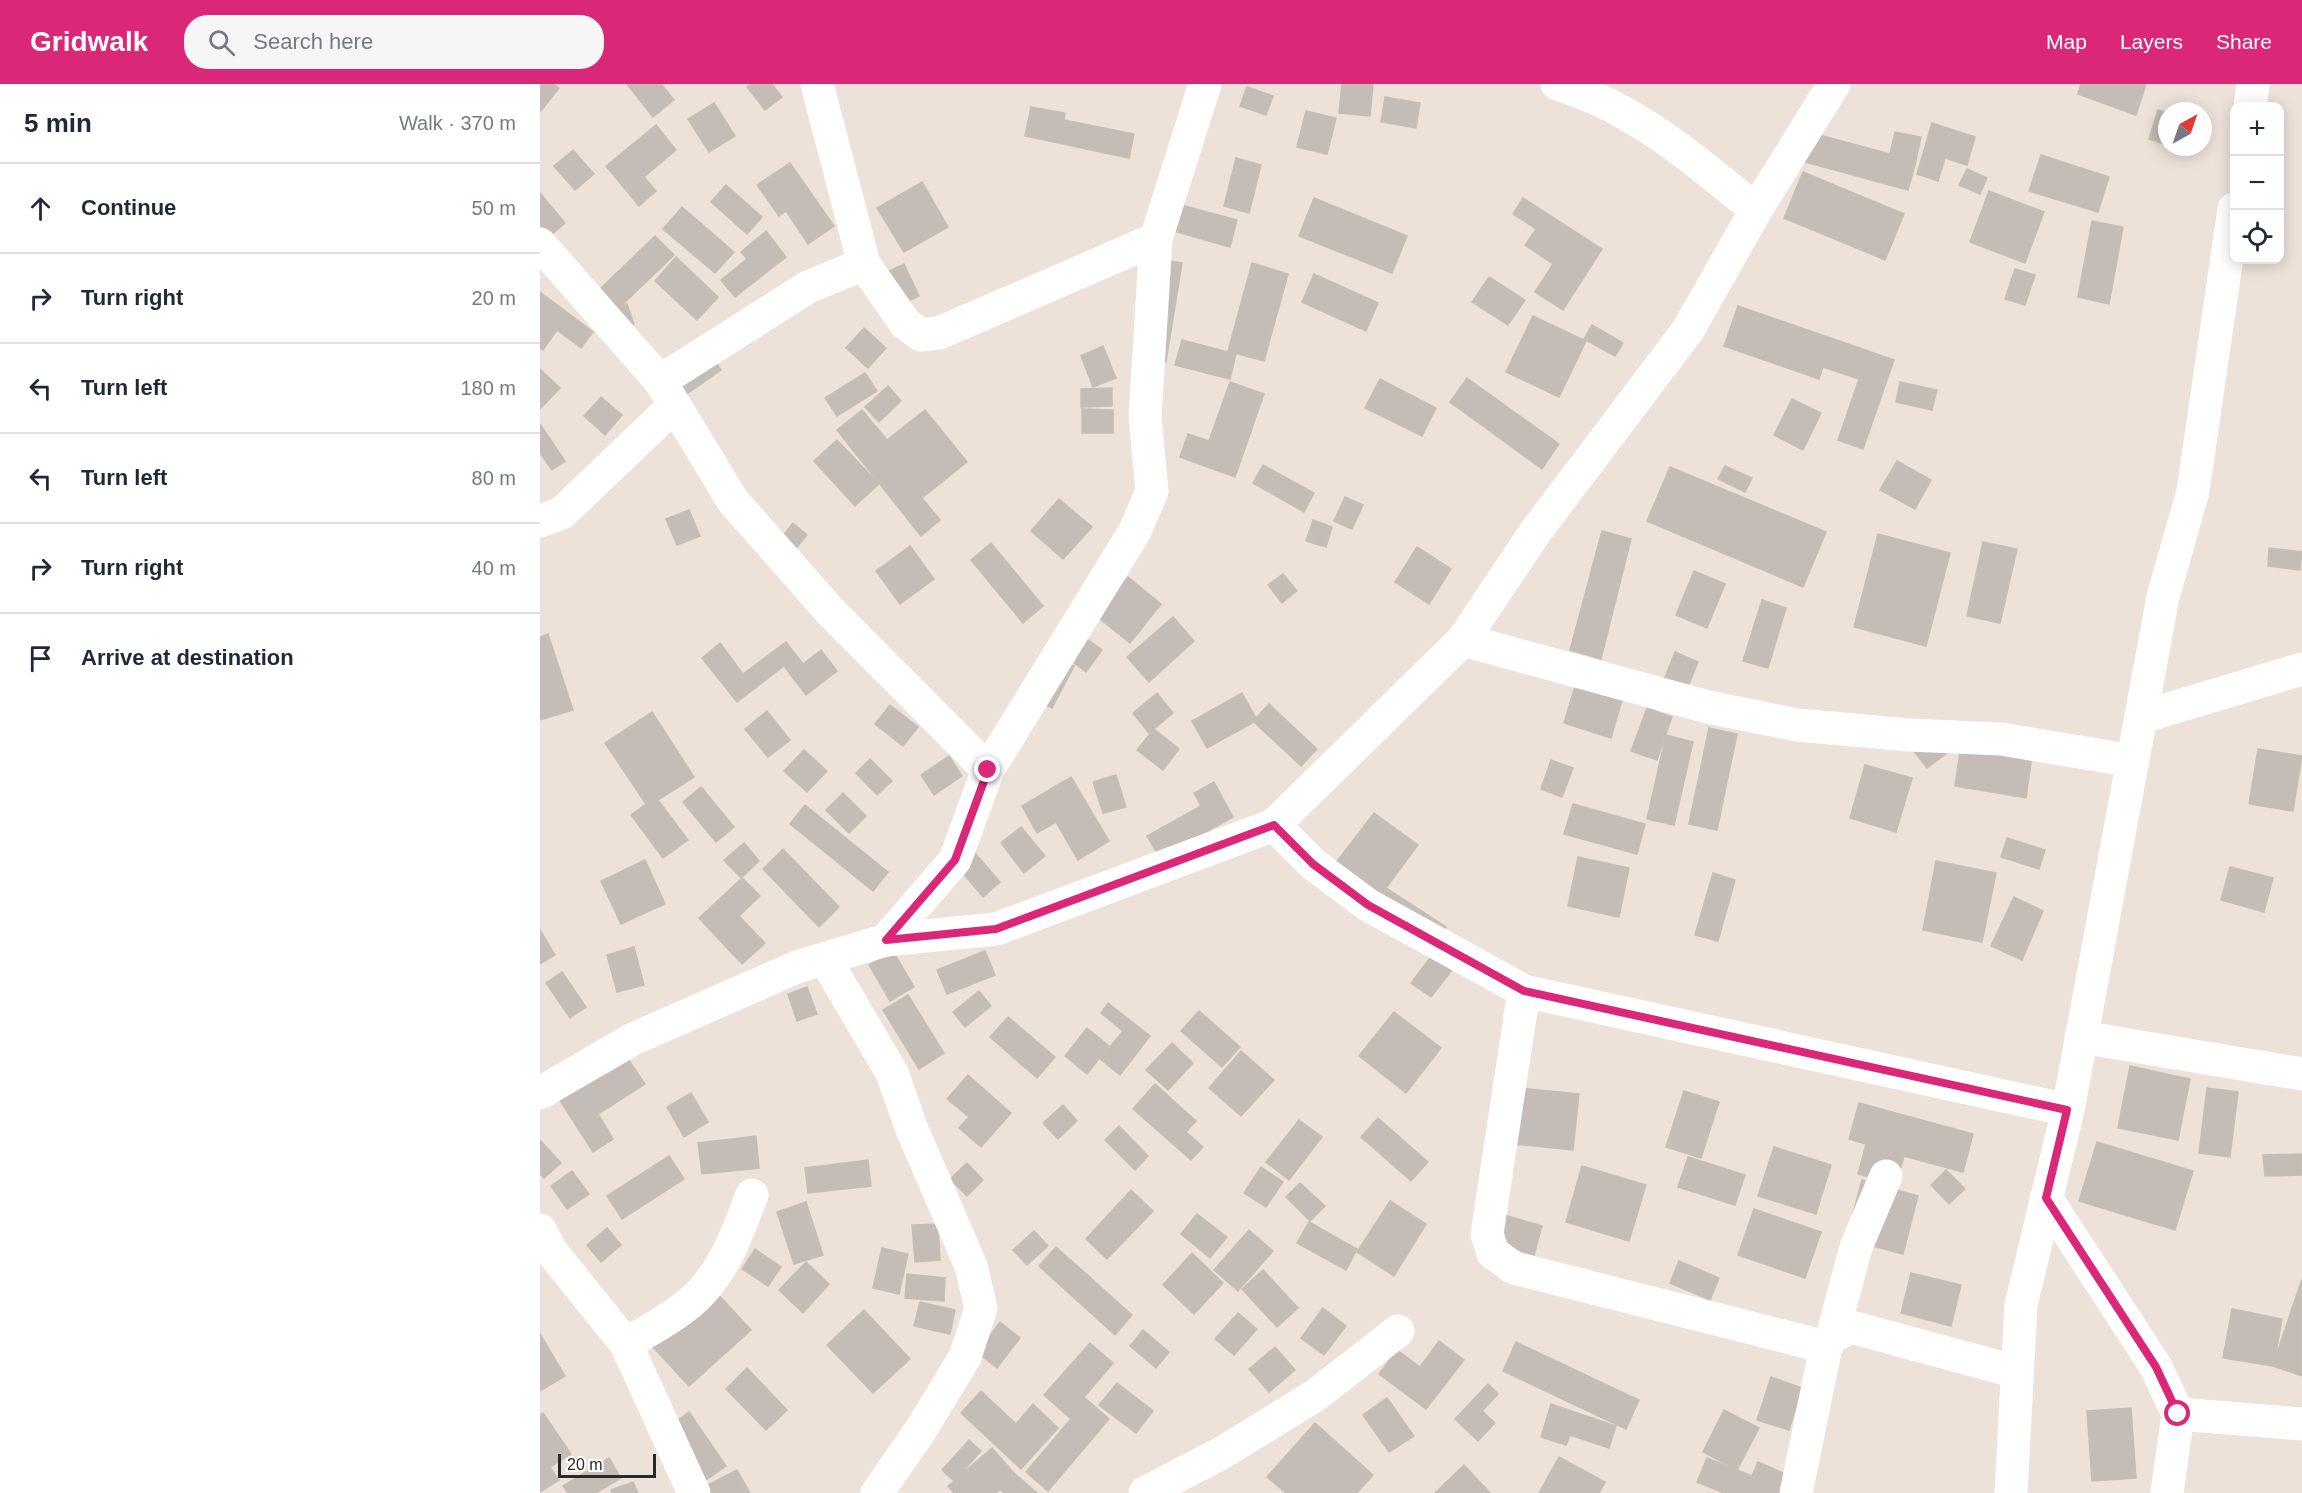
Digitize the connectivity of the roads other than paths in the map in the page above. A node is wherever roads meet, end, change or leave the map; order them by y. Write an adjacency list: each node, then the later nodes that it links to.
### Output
1 (817, 84): 11 (street)
2 (1205, 84): 9 (street)
3 (1557, 84): 7 (street)
4 (1834, 84): 7 (street)
5 (2253, 84): 6 (street)
6 (2251, 102)
7 (1756, 210): 14 (street)
8 (2235, 210): 16 (street)
9 (1156, 239): 11 (street); 18 (street)
10 (540, 244): 12 (street)
11 (864, 264): 12 (street)
12 (667, 394): 13 (street); 18 (street)
13 (540, 521)
14 (1463, 640): 17 (street); 19 (street)
15 (2302, 669): 16 (street)
16 (2142, 717): 17 (street)
17 (2133, 761): 23 (street)
18 (988, 770): 20 (street)
19 (1274, 825): 20 (street); 22 (street)
20 (886, 940): 21 (street)
21 (825, 958): 25 (street); 38 (street)
22 (1524, 991): 26 (street); 32 (street)
23 (2081, 1037): 24 (street); 26 (street)
24 (2302, 1074)
25 (540, 1093)
26 (2067, 1110): 29 (street)
27 (1886, 1176): 32 (street)
28 (752, 1195): 33 (street)
29 (2046, 1198): 34 (street); 35 (street)
30 (540, 1230): 33 (street)
31 (1398, 1331): 39 (street)
32 (1829, 1342): 34 (street); 40 (street)
33 (626, 1344): 37 (street)
34 (2017, 1372): 41 (street)
35 (2178, 1414): 36 (street); 42 (street)
36 (2302, 1425)
37 (694, 1493)
38 (877, 1493)
39 (1145, 1493)
40 (1796, 1493)
41 (2012, 1493)
42 (2167, 1493)

